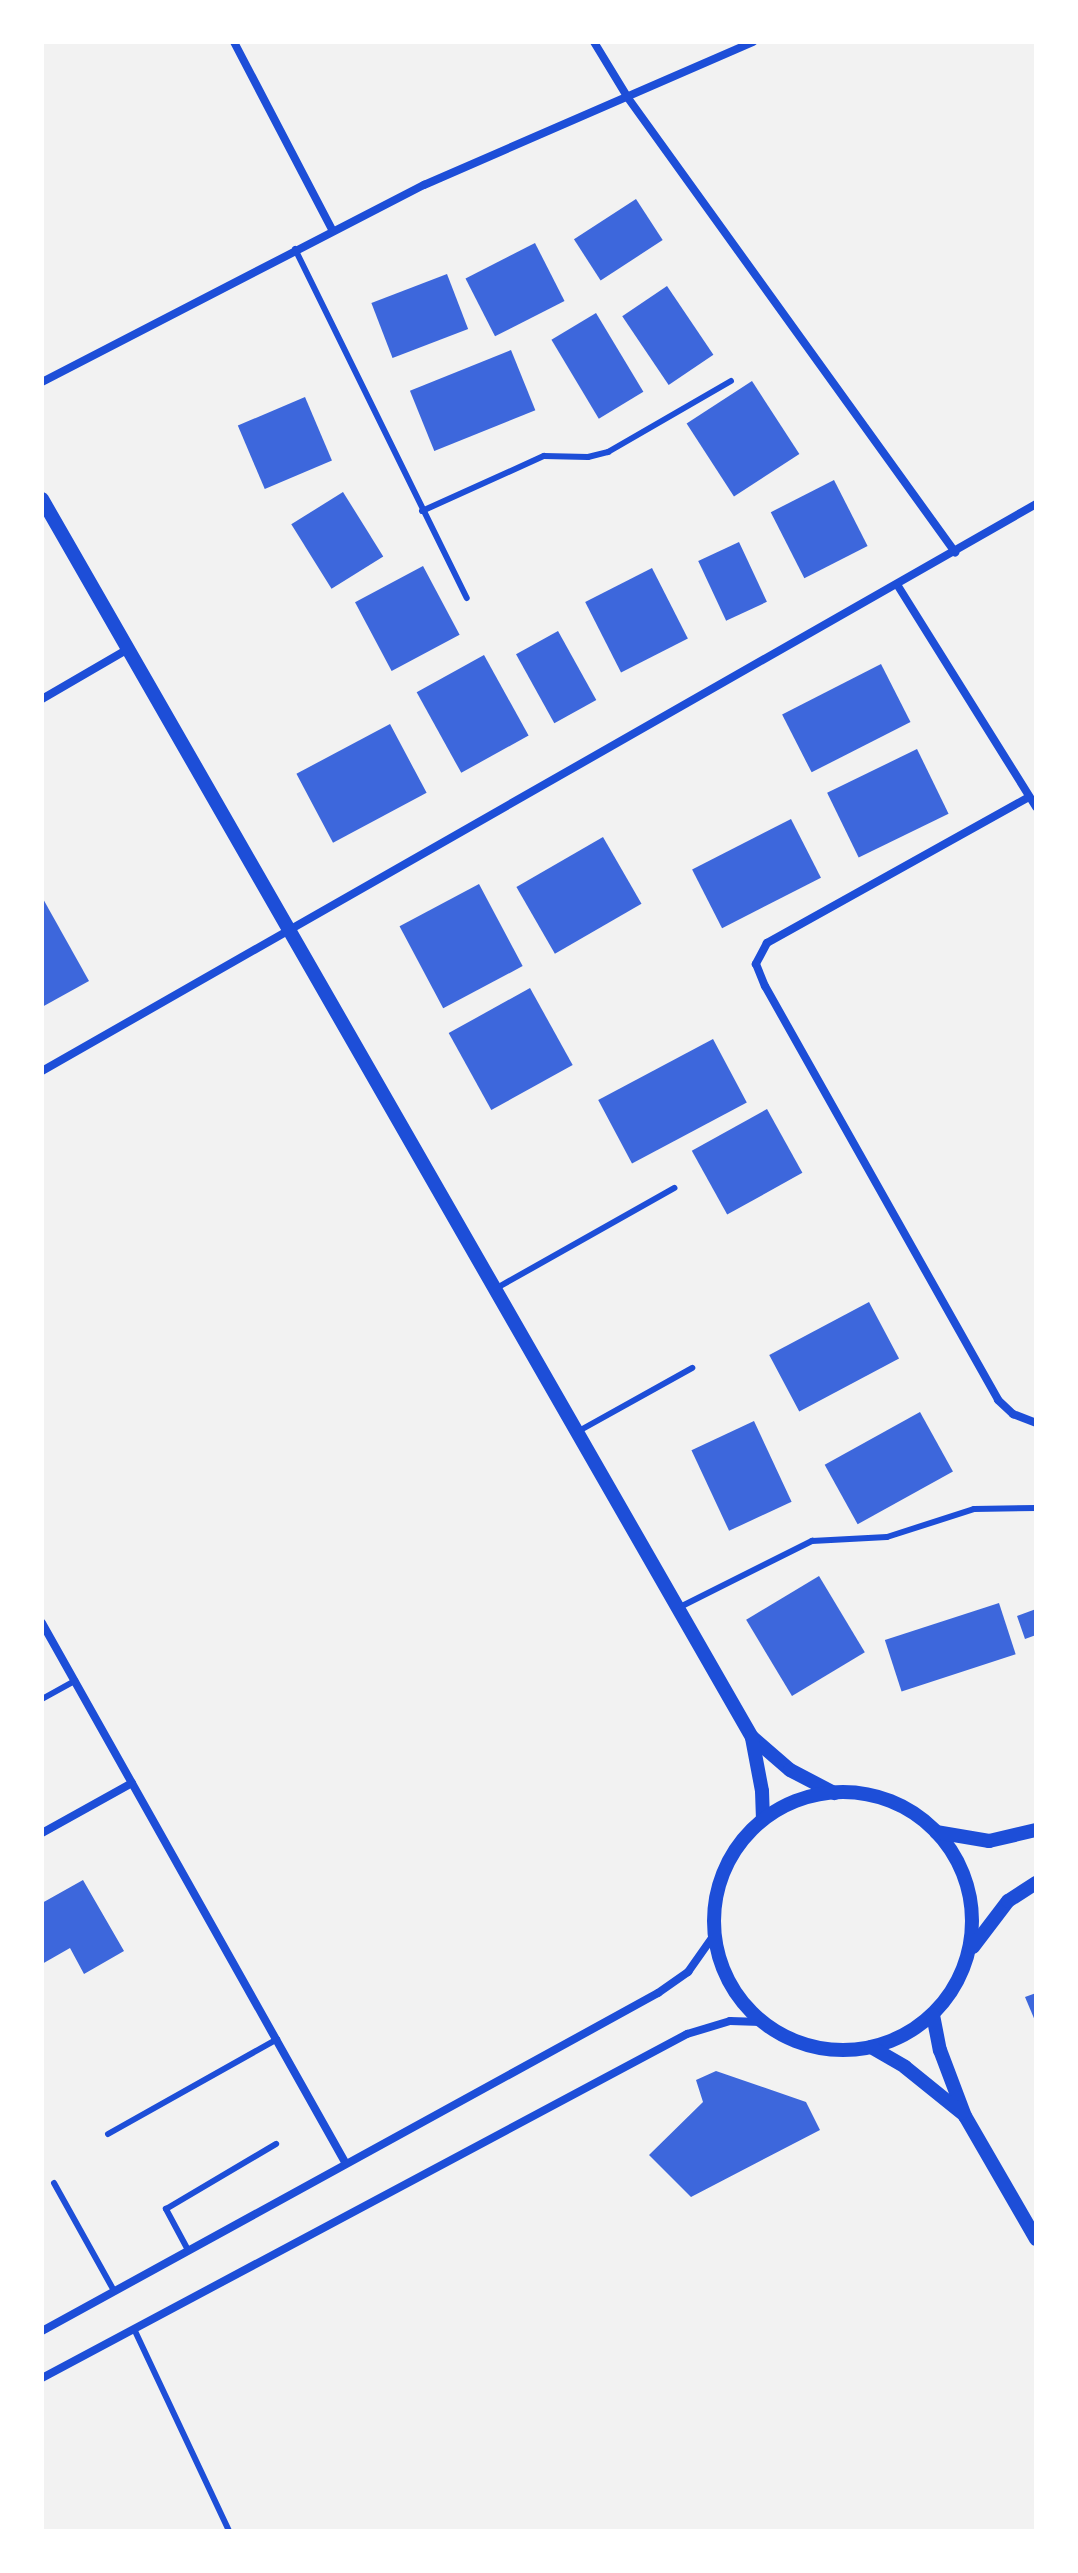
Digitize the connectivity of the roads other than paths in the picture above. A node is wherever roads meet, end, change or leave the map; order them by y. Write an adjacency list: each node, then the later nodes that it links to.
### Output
1 (234, 42): 5 (street)
2 (594, 42): 4 (street)
3 (753, 42): 4 (street)
4 (628, 98): 5 (street); 12 (street)
5 (333, 231): 6 (street)
6 (295, 248): 8 (street); 11 (lane)
7 (731, 381): 11 (lane)
8 (42, 382)
9 (42, 499): 15 (street)
10 (1036, 504): 12 (street)
11 (422, 511): 14 (lane)
12 (955, 552): 13 (street)
13 (898, 586): 17 (street); 19 (street)
14 (467, 598)
15 (128, 649): 16 (street); 19 (street)
16 (42, 699)
17 (1029, 797): 18 (street); 24 (street)
18 (1036, 807)
19 (289, 930): 20 (street); 22 (street)
20 (42, 1071)
21 (674, 1188): 22 (lane)
22 (495, 1289): 25 (street)
23 (692, 1368): 25 (lane)
24 (1036, 1423)
25 (577, 1432): 27 (street)
26 (1036, 1508): 27 (lane)
27 (678, 1608): 31 (street)
28 (42, 1623): 29 (street)
29 (75, 1681): 30 (lane); 32 (street)
30 (42, 1699)
31 (752, 1737): 33 (street); 34 (street)
32 (132, 1783): 37 (street); 43 (street)
33 (834, 1793): 34 (street); 36 (street)
34 (763, 1819): 39 (street)
35 (1036, 1830): 36 (street)
36 (936, 1832): 40 (street)
37 (42, 1833)
38 (1036, 1883): 40 (street)
39 (714, 1935): 42 (street); 48 (street)
40 (967, 1958): 41 (street)
41 (933, 2015): 44 (street); 45 (street)
42 (761, 2022): 44 (street); 54 (street)
43 (277, 2039): 46 (lane); 48 (street)
44 (871, 2047): 45 (street)
45 (965, 2116): 50 (street)
46 (108, 2134)
47 (276, 2144): 51 (lane)
48 (345, 2162): 51 (street)
49 (54, 2183): 52 (lane)
50 (1036, 2239)
51 (188, 2250): 52 (street)
52 (114, 2291): 53 (street)
53 (42, 2331)
54 (135, 2331): 55 (street); 56 (lane)
55 (42, 2378)
56 (229, 2531)

